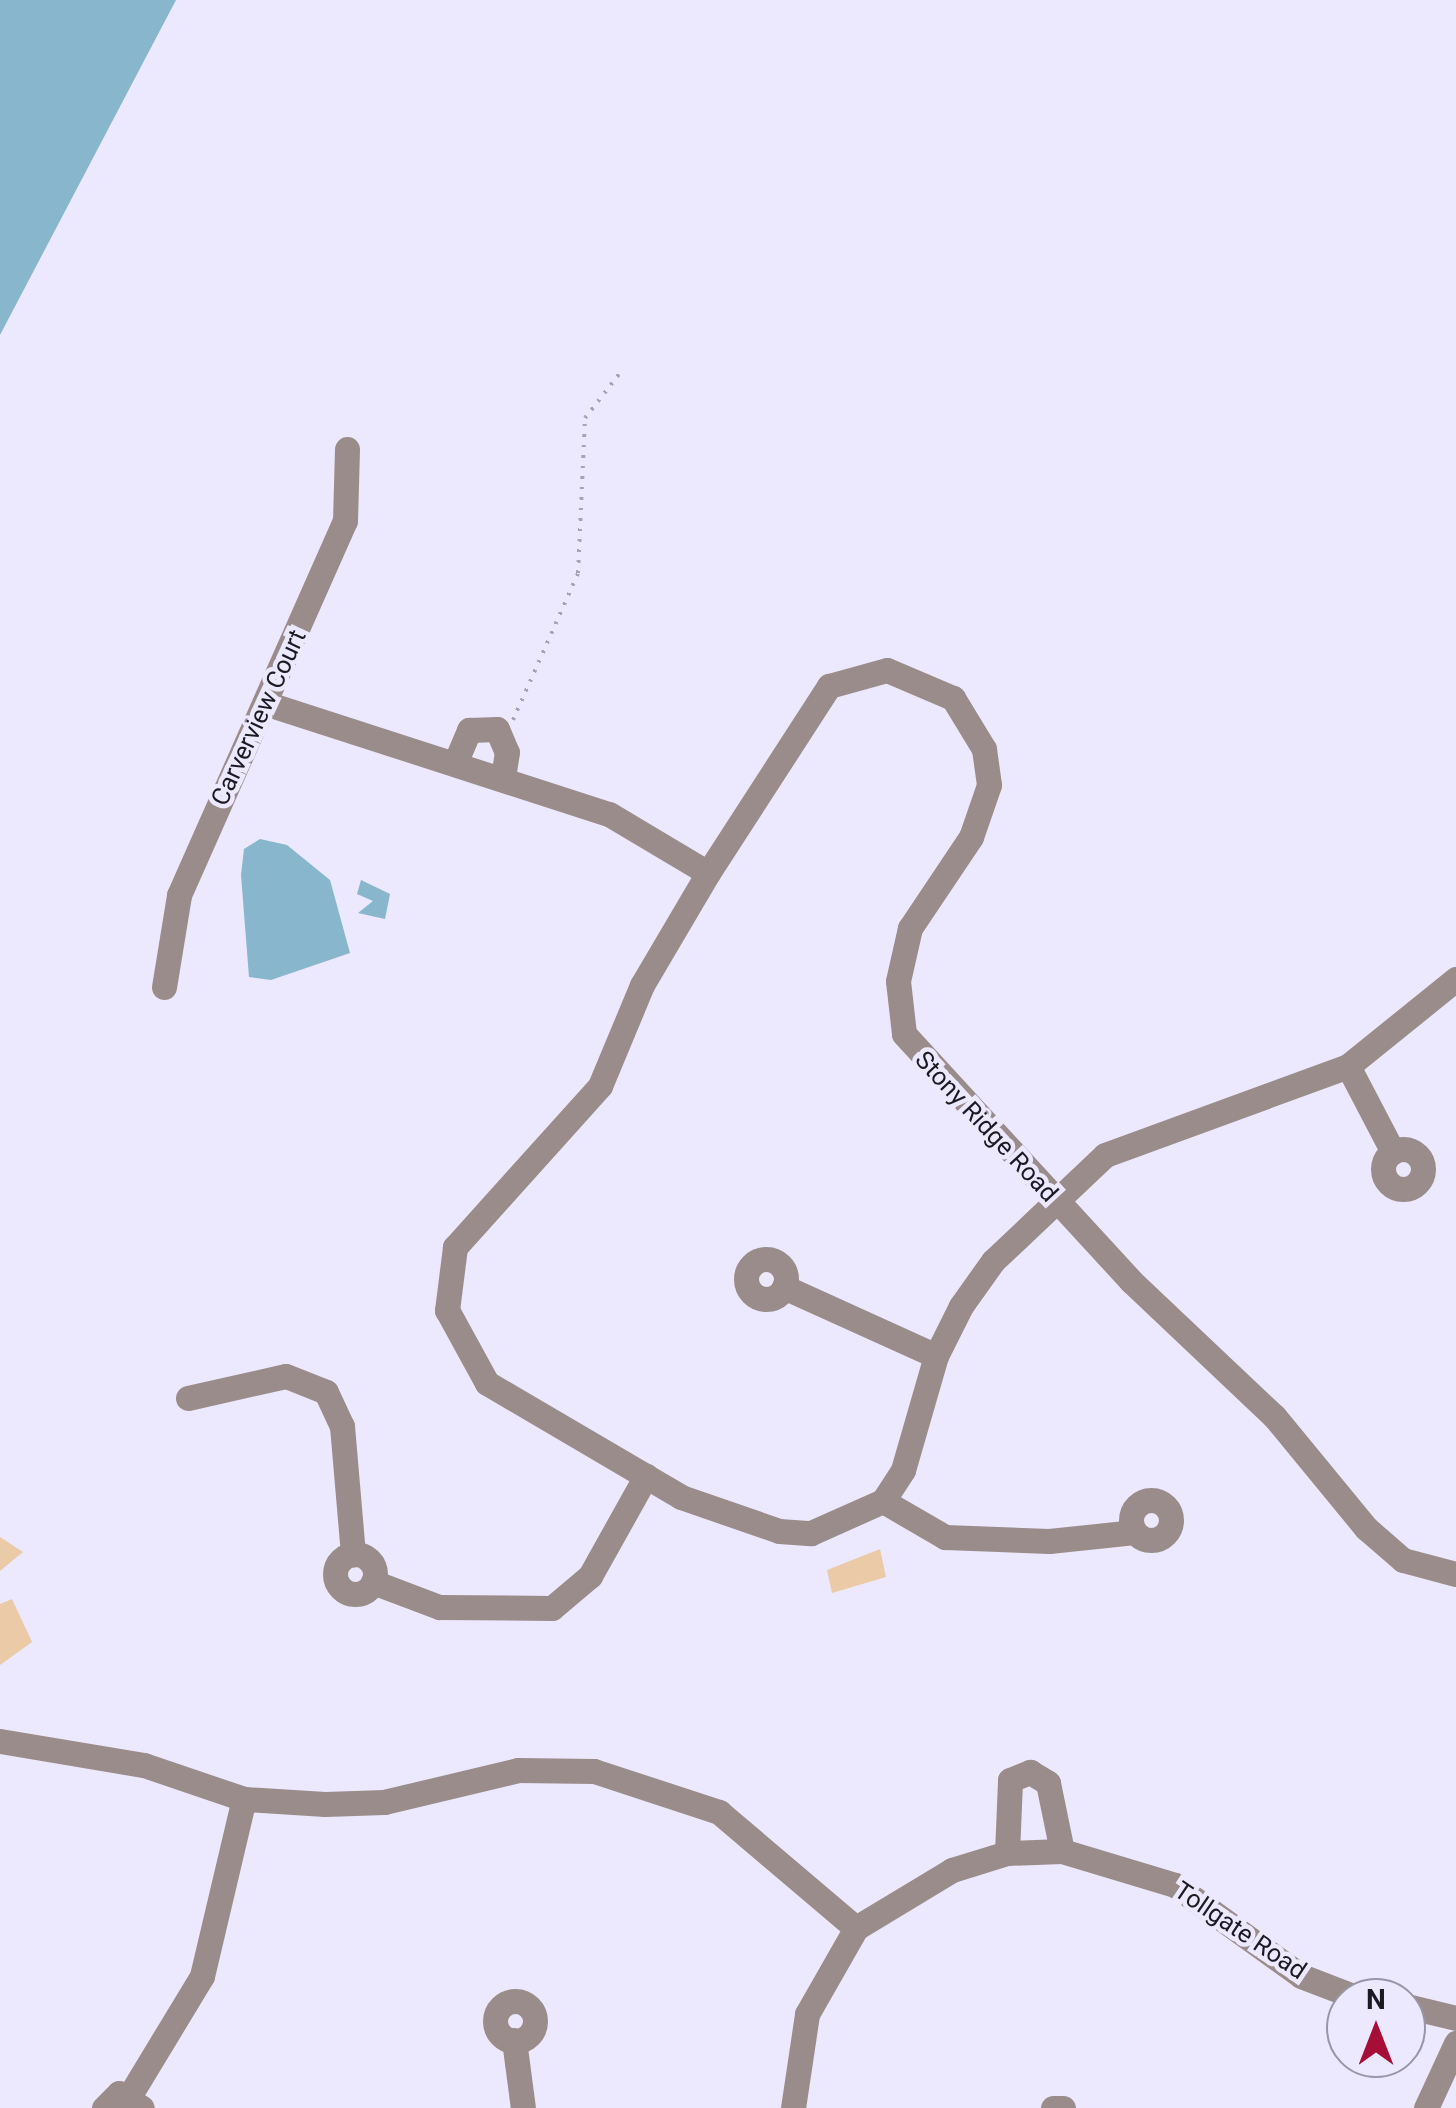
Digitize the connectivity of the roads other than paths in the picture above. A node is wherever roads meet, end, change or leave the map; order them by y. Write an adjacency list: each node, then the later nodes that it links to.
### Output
1 (348, 448): 2 (street, Carverview Court)
2 (268, 704): 3 (street); 7 (street, Carverview Court)
3 (456, 761): 4 (street); 4 (street)
4 (503, 777): 5 (street)
5 (708, 872): 10 (street, Stony Ridge Road); 14 (street, Stony Ridge Road)
6 (1456, 979): 8 (street)
7 (164, 988)
8 (1348, 1066): 9 (street); 10 (street)
9 (1393, 1152)
10 (1055, 1202): 12 (street); 17 (street, Stony Ridge Road)
11 (784, 1287): 12 (street)
12 (936, 1356): 15 (street)
13 (188, 1398): 14 (street)
14 (646, 1476): 15 (street, Stony Ridge Road)
15 (883, 1502): 16 (street)
16 (1135, 1532)
17 (1456, 1574)
18 (0, 1741): 19 (street)
19 (244, 1798): 22 (street); 28 (street)
20 (1062, 1850): 21 (street, Tollgate Road); 21 (street); 23 (street, Tollgate Road)
21 (1007, 1852): 22 (street, Tollgate Road)
22 (856, 1928): 31 (street, Tollgate Road)
23 (1326, 1986)
24 (1426, 2011): 25 (street)
25 (1456, 2018)
26 (514, 2040): 30 (street)
27 (1456, 2043): 34 (street)
28 (136, 2101): 29 (street)
29 (104, 2108)
30 (523, 2108)
31 (793, 2108)
32 (1053, 2108): 33 (street)
33 (1064, 2108)
34 (1426, 2108)

